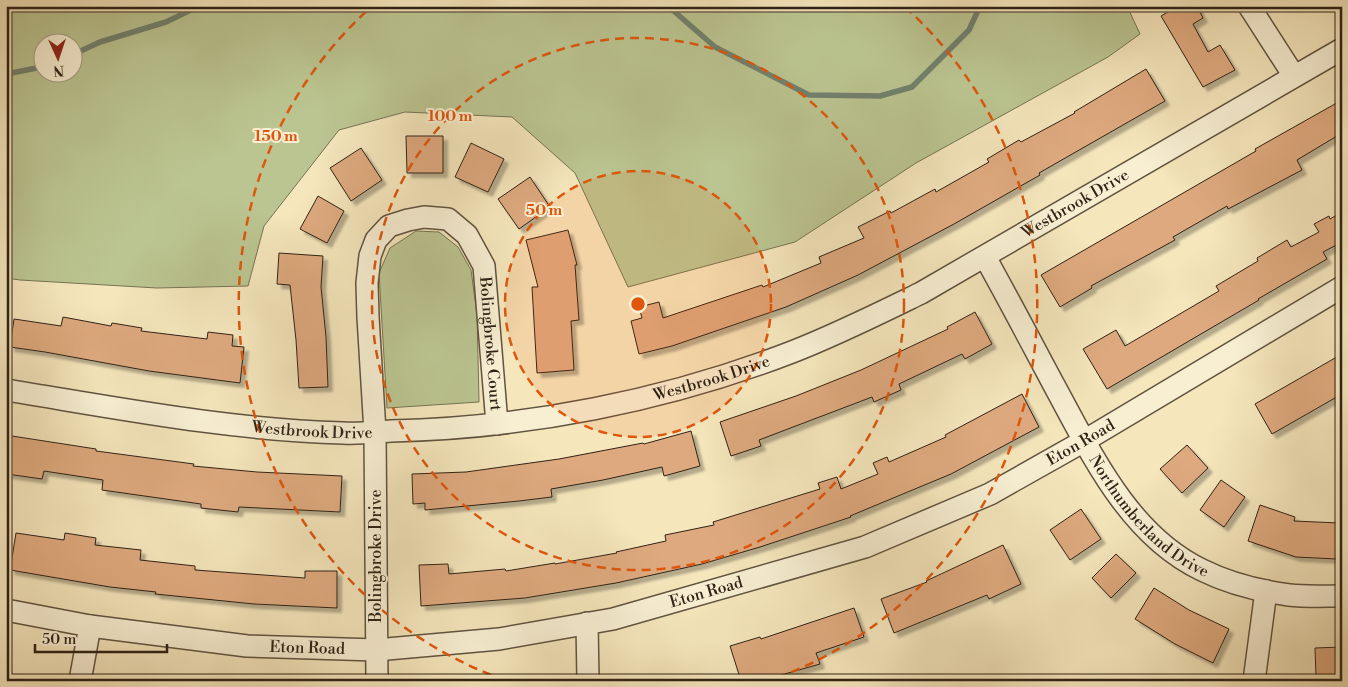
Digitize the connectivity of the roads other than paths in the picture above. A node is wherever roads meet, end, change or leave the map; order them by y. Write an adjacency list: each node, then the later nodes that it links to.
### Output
1 (1248, 6): 3 (street)
2 (1342, 49): 3 (street, Westbrook Drive)
3 (1294, 76): 4 (street, Westbrook Drive)
4 (985, 257): 7 (street, Westbrook Drive); 9 (street, Northumberland Drive)
5 (1342, 287): 9 (street, Eton Road)
6 (6, 390): 8 (street, Westbrook Drive)
7 (497, 424): 8 (street, Westbrook Drive); 8 (street, Bolingbroke Court)
8 (375, 432): 15 (street, Bolingbroke Drive)
9 (1084, 441): 10 (street, Northumberland Drive); 13 (street, Eton Road)
10 (1266, 591): 11 (street, Northumberland Drive); 19 (street)
11 (1342, 596)
12 (6, 610): 14 (street, Eton Road)
13 (587, 623): 15 (street, Eton Road); 18 (street)
14 (90, 626): 15 (street, Eton Road); 16 (street)
15 (376, 650): 17 (street, Bolingbroke Drive)
16 (80, 681)
17 (377, 681)
18 (588, 681)
19 (1254, 681)

